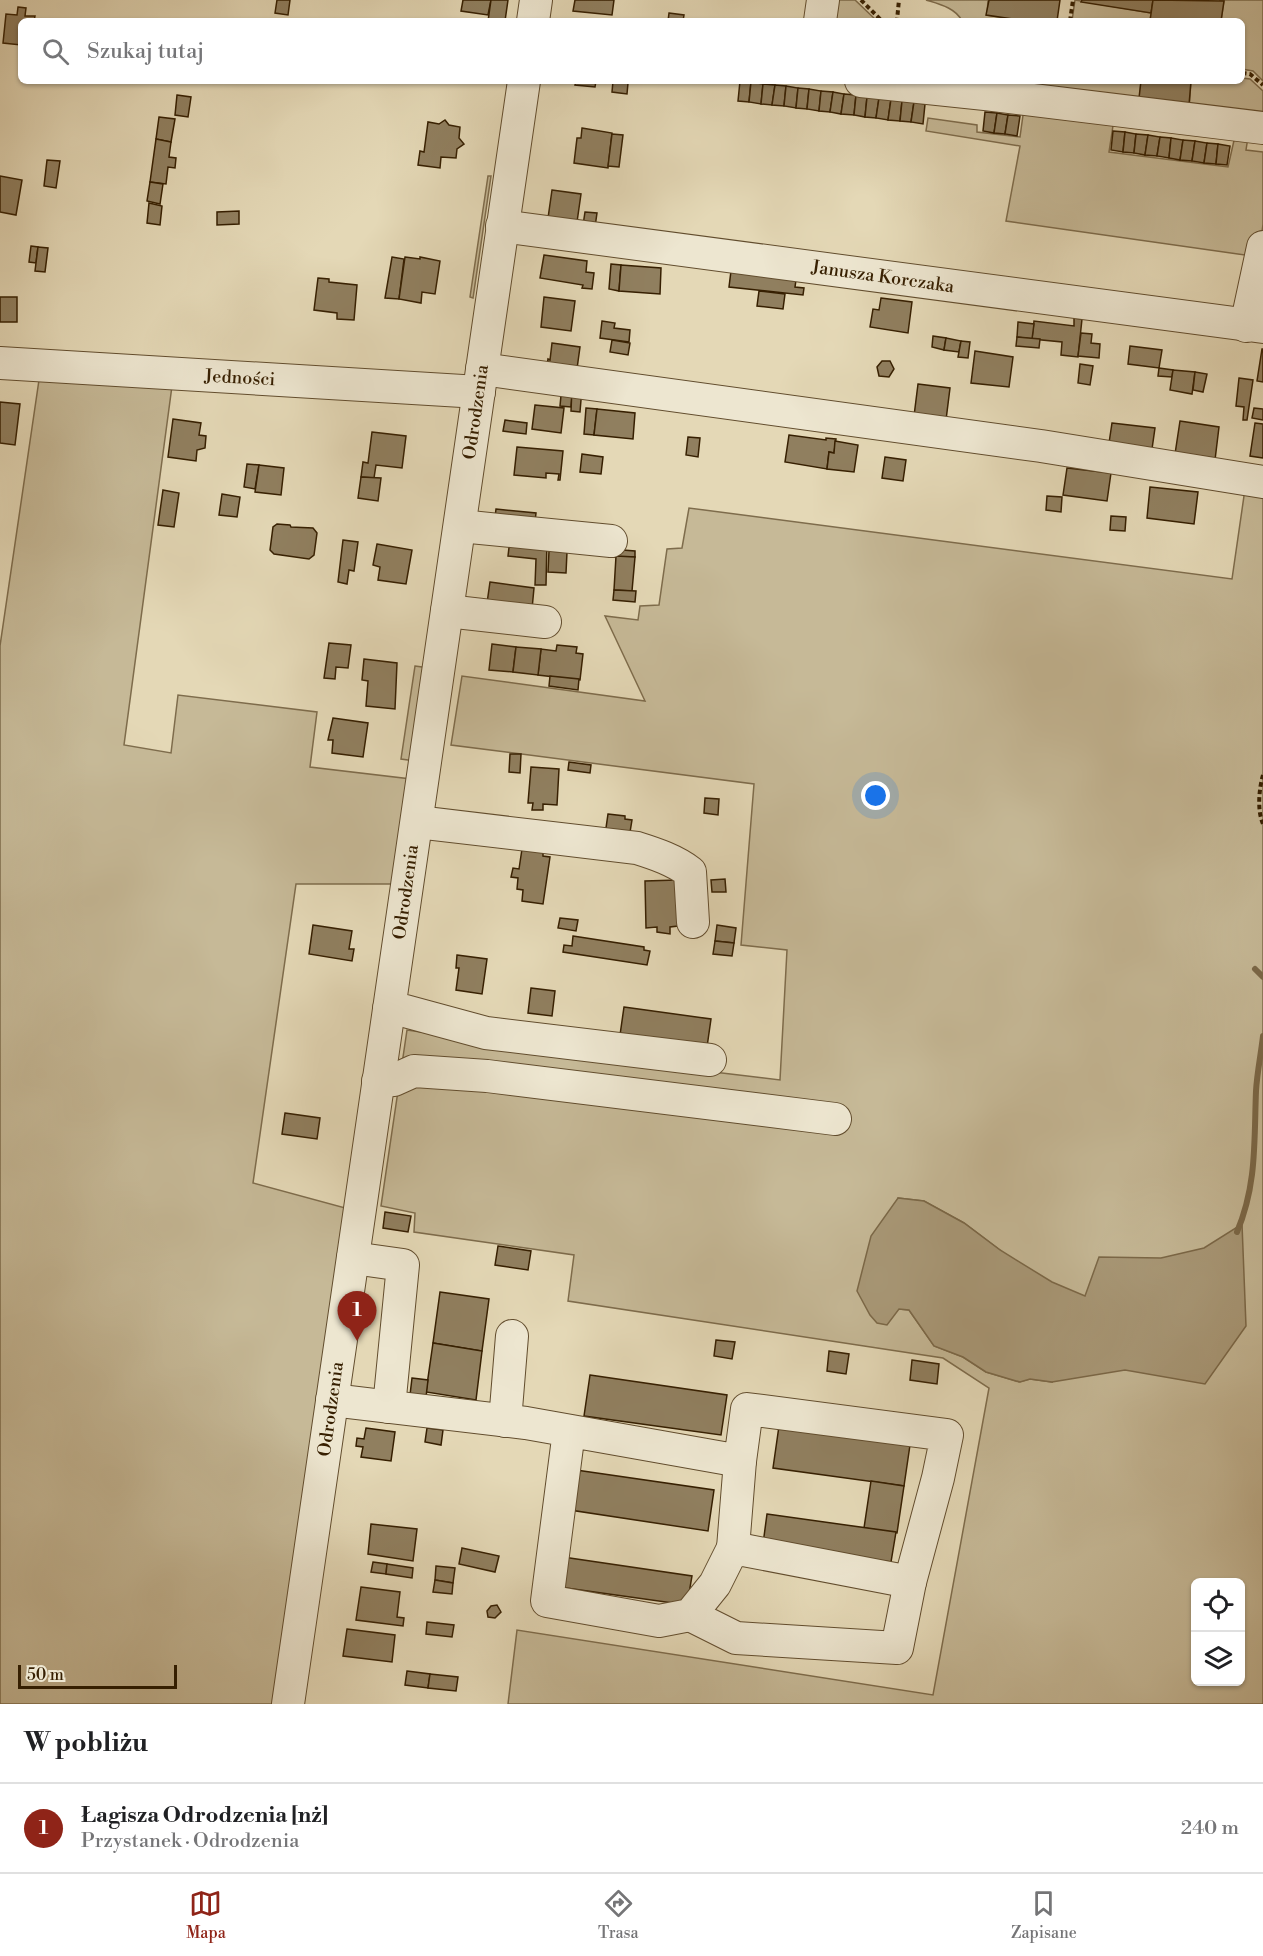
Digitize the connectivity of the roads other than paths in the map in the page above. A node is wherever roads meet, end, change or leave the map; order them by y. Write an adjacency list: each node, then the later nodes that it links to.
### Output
1 (536, 0): 3 (street)
2 (823, 0): 4 (street)
3 (533, 18)
4 (820, 18)
5 (524, 84): 8 (street, Odrodzenia)
6 (890, 84): 7 (street)
7 (1263, 128)
8 (502, 226): 10 (street, Janusza Korczaka); 12 (street, Odrodzenia)
9 (1263, 247): 10 (street)
10 (1254, 326)
11 (0, 363): 12 (street, Jedności)
12 (480, 381): 13 (street, Jedności); 14 (street, Odrodzenia)
13 (1263, 482)
14 (460, 526): 15 (street); 16 (street, Odrodzenia)
15 (611, 541)
16 (447, 611): 17 (street); 18 (street, Odrodzenia)
17 (545, 622)
18 (417, 822): 19 (street); 20 (street, Odrodzenia)
19 (693, 922)
20 (389, 1009): 21 (street); 22 (street, Odrodzenia)
21 (710, 1060)
22 (378, 1081): 23 (street); 24 (street, Odrodzenia)
23 (835, 1119)
24 (353, 1258): 26 (street, Odrodzenia); 27 (street)
25 (512, 1336): 28 (street)
26 (332, 1400): 27 (street); 34 (street, Odrodzenia)
27 (389, 1407): 28 (street)
28 (505, 1421): 29 (street)
29 (569, 1431): 30 (street); 33 (street)
30 (740, 1461): 31 (street); 32 (street)
31 (733, 1548): 32 (street); 33 (street)
32 (910, 1582): 33 (street)
33 (690, 1615)
34 (288, 1704)

